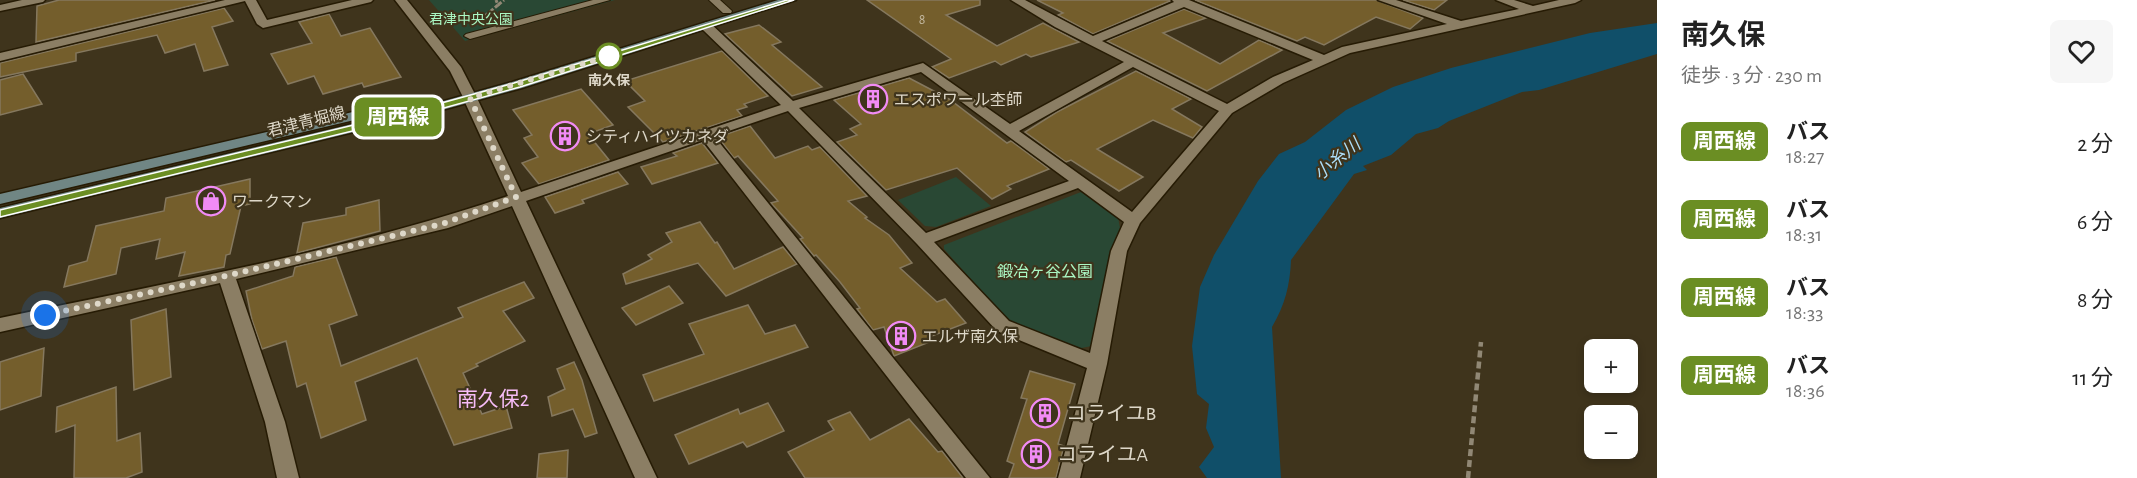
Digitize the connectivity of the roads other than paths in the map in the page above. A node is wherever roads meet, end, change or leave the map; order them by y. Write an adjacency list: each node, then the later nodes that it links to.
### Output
1 (39, 0): 15 (street)
2 (240, 0): 22 (street)
3 (250, 0): 4 (street)
4 (367, 0)
5 (401, 0): 25 (street)
6 (604, 0): 20 (lane)
7 (714, 0): 17 (lane)
8 (763, 0): 17 (main road, 君津青堀線)
9 (790, 0): 18 (main road, 君津青堀線)
10 (1017, 0): 21 (street)
11 (1384, 0): 19 (street)
12 (1502, 0): 16 (street)
13 (1575, 0): 16 (street)
14 (1181, 1): 21 (street); 23 (street)
15 (0, 9)
16 (1530, 9): 19 (street)
17 (728, 11): 25 (main road, 君津青堀線)
18 (706, 26): 25 (main road, 君津青堀線); 26 (street)
19 (1462, 26): 23 (street)
20 (470, 36)
21 (1092, 41): 24 (street)
22 (0, 57)
23 (1322, 59): 27 (street)
24 (1132, 62): 27 (street); 28 (street)
25 (468, 93): 31 (street); 32 (main road, 君津青堀線); 33 (main road, 君津青堀線)
26 (790, 106): 28 (street); 29 (street); 35 (street)
27 (1227, 110): 34 (street)
28 (1009, 131): 30 (street)
29 (705, 134): 31 (street); 41 (street)
30 (1080, 182): 34 (street); 35 (street)
31 (516, 197): 36 (street); 40 (street)
32 (0, 199)
33 (0, 213)
34 (1133, 221): 38 (street)
35 (923, 240): 38 (street)
36 (226, 276): 37 (street); 39 (street)
37 (0, 325)
38 (1097, 364): 42 (street)
39 (288, 478)
40 (646, 478)
41 (979, 478)
42 (1069, 478)

